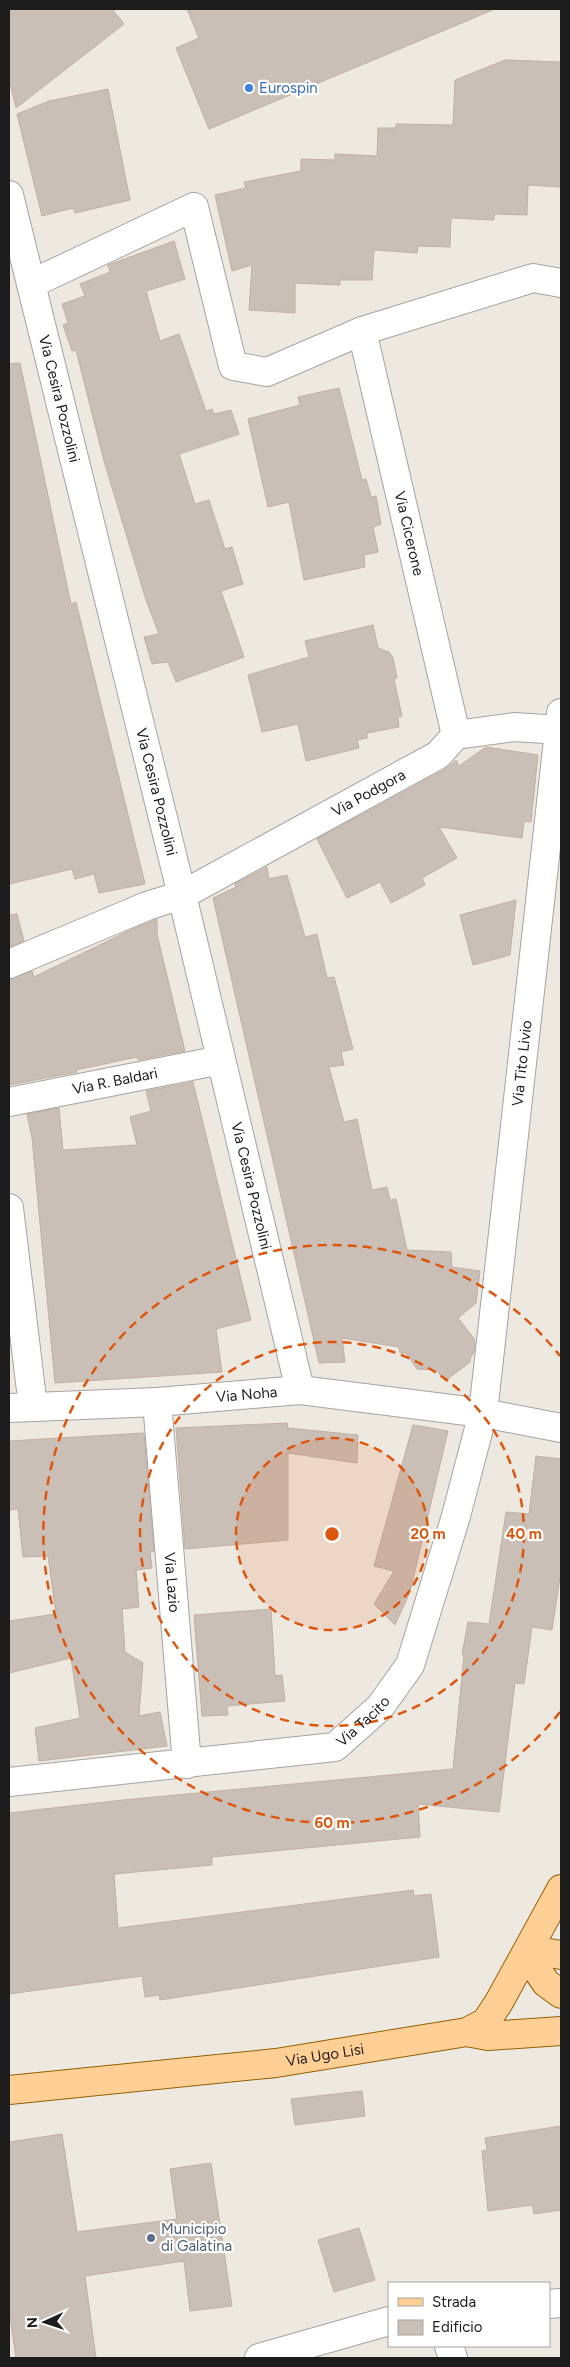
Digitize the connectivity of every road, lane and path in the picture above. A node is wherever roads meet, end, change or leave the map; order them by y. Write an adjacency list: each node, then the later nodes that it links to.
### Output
1 (9, 195): 2 (street, Via Cesira Pozzolini)
2 (13, 238): 4 (street, Via Cesira Pozzolini)
3 (561, 283): 5 (street)
4 (31, 284): 5 (street); 8 (street, Via Cesira Pozzolini)
5 (362, 331): 7 (street, Via Cicerone)
6 (561, 724): 7 (street); 16 (street, Via Tito Livio)
7 (456, 736): 8 (street, Via Podgora)
8 (182, 895): 9 (street, Via Podgora); 10 (street, Via Cesira Pozzolini)
9 (9, 964)
10 (221, 1060): 11 (street, Via R. Baldari); 13 (street, Via Cesira Pozzolini)
11 (9, 1102)
12 (9, 1208): 15 (street)
13 (300, 1390): 14 (street, Via Noha); 16 (street, Via Noha)
14 (157, 1402): 15 (street, Via Noha); 18 (street, Via Lazio)
15 (21, 1408)
16 (483, 1413): 17 (street, Via Noha); 18 (street, Via Tacito)
17 (561, 1428)
18 (187, 1764): 19 (street, Via Tacito)
19 (9, 1782)
20 (561, 1889): 21 (main road, Via Ugo Lisi)
21 (527, 1954): 22 (main road); 23 (main road); 25 (main road, Via Ugo Lisi)
22 (561, 1955)
23 (561, 1994)
24 (561, 2031): 25 (main road)
25 (467, 2032): 26 (main road, Via Ugo Lisi)
26 (9, 2090)
27 (388, 2321): 28 (street)
28 (259, 2358)

